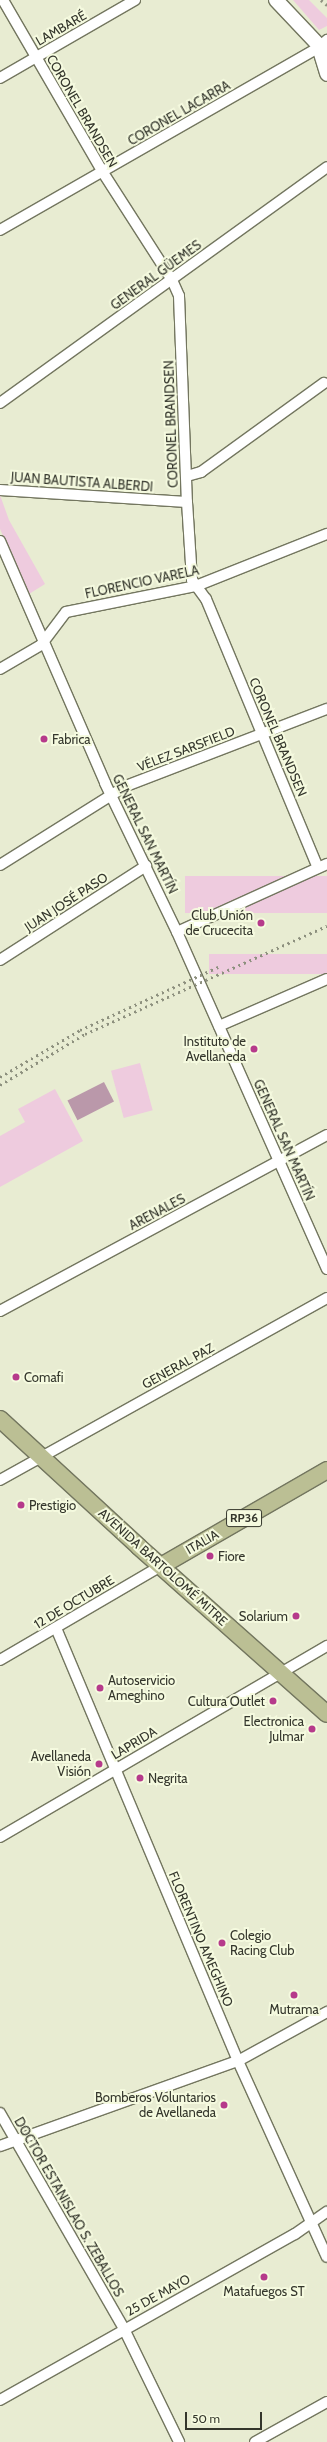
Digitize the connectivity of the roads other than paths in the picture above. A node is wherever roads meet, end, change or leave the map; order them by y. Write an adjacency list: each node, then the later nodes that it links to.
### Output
1 (3, 0): 5 (street, CORONEL BRANDSEN)
2 (135, 0): 5 (street, LAMBARÉ)
3 (276, 0): 4 (main road)
4 (324, 47): 6 (main road); 9 (street, CORONEL LACARRA)
5 (36, 58): 7 (street, LAMBARÉ); 9 (street, CORONEL BRANDSEN)
6 (327, 74)
7 (0, 78)
8 (327, 167): 11 (street, GENERAL GÜEMES)
9 (102, 171): 10 (street, CORONEL LACARRA); 11 (street, CORONEL BRANDSEN)
10 (0, 230)
11 (172, 280): 13 (street, GENERAL GÜEMES); 14 (street, CORONEL BRANDSEN)
12 (324, 383): 14 (street)
13 (0, 403)
14 (186, 476): 16 (street, CORONEL BRANDSEN)
15 (0, 490): 16 (street, JUAN BAUTISTA ALBERDI)
16 (187, 502): 19 (street, CORONEL BRANDSEN)
17 (327, 534): 19 (street, FLORENCIO VARELA)
18 (0, 541): 20 (street, GENERAL SAN MARTÍN)
19 (196, 586): 20 (street, FLORENCIO VARELA); 23 (street, CORONEL BRANDSEN)
20 (44, 642): 21 (street, FLORENCIO VARELA); 24 (street, GENERAL SAN MARTÍN)
21 (0, 669)
22 (327, 708): 23 (street, VÉLEZ SARSFIELD)
23 (263, 734): 24 (street, VÉLEZ SARSFIELD); 27 (street, CORONEL BRANDSEN)
24 (112, 796): 25 (street, VÉLEZ SARSFIELD); 26 (street, GENERAL SAN MARTÍN)
25 (0, 865)
26 (146, 866): 28 (street, GENERAL SAN MARTÍN); 29 (street, JUAN JOSÉ PASO)
27 (322, 866): 28 (street)
28 (177, 932): 31 (street, GENERAL SAN MARTÍN)
29 (0, 960)
30 (327, 979): 31 (street)
31 (219, 1026): 33 (street, GENERAL SAN MARTÍN)
32 (327, 1135): 33 (street, ARENALES)
33 (279, 1161): 34 (street, GENERAL SAN MARTÍN); 36 (street, ARENALES)
34 (327, 1269)
35 (327, 1298): 38 (street, GENERAL PAZ)
36 (0, 1311)
37 (0, 1419): 38 (main road, AVENIDA BARTOLOMÉ MITRE)
38 (42, 1457): 40 (street, GENERAL PAZ); 41 (main road, AVENIDA BARTOLOMÉ MITRE)
39 (327, 1470): 41 (main road, ITALIA / RP36)
40 (0, 1480)
41 (161, 1566): 42 (street, 12 DE OCTUBRE); 45 (main road, AVENIDA BARTOLOMÉ MITRE)
42 (56, 1628): 44 (street, 12 DE OCTUBRE); 47 (street, FLORENTINO AMEGHINO)
43 (327, 1646): 45 (street, LAPRIDA)
44 (0, 1660)
45 (281, 1672): 46 (main road, AVENIDA BARTOLOMÉ MITRE); 47 (street, LAPRIDA)
46 (327, 1714)
47 (115, 1770): 48 (street, LAPRIDA); 50 (street, FLORENTINO AMEGHINO)
48 (0, 1836)
49 (327, 2012): 50 (street)
50 (238, 2061): 52 (street); 55 (street, FLORENTINO AMEGHINO)
51 (0, 2113): 52 (street, DOCTOR ESTANISLAO S. ZEBALLOS)
52 (16, 2140): 53 (street); 57 (street, DOCTOR ESTANISLAO S. ZEBALLOS)
53 (0, 2146)
54 (327, 2212): 55 (street, 25 DE MAYO)
55 (312, 2223): 56 (street, FLORENTINO AMEGHINO); 57 (street, 25 DE MAYO)
56 (327, 2257)
57 (124, 2329): 58 (street, 25 DE MAYO); 60 (street, DOCTOR ESTANISLAO S. ZEBALLOS)
58 (0, 2400)
59 (327, 2402): 61 (street)
60 (179, 2442)
61 (255, 2442)

